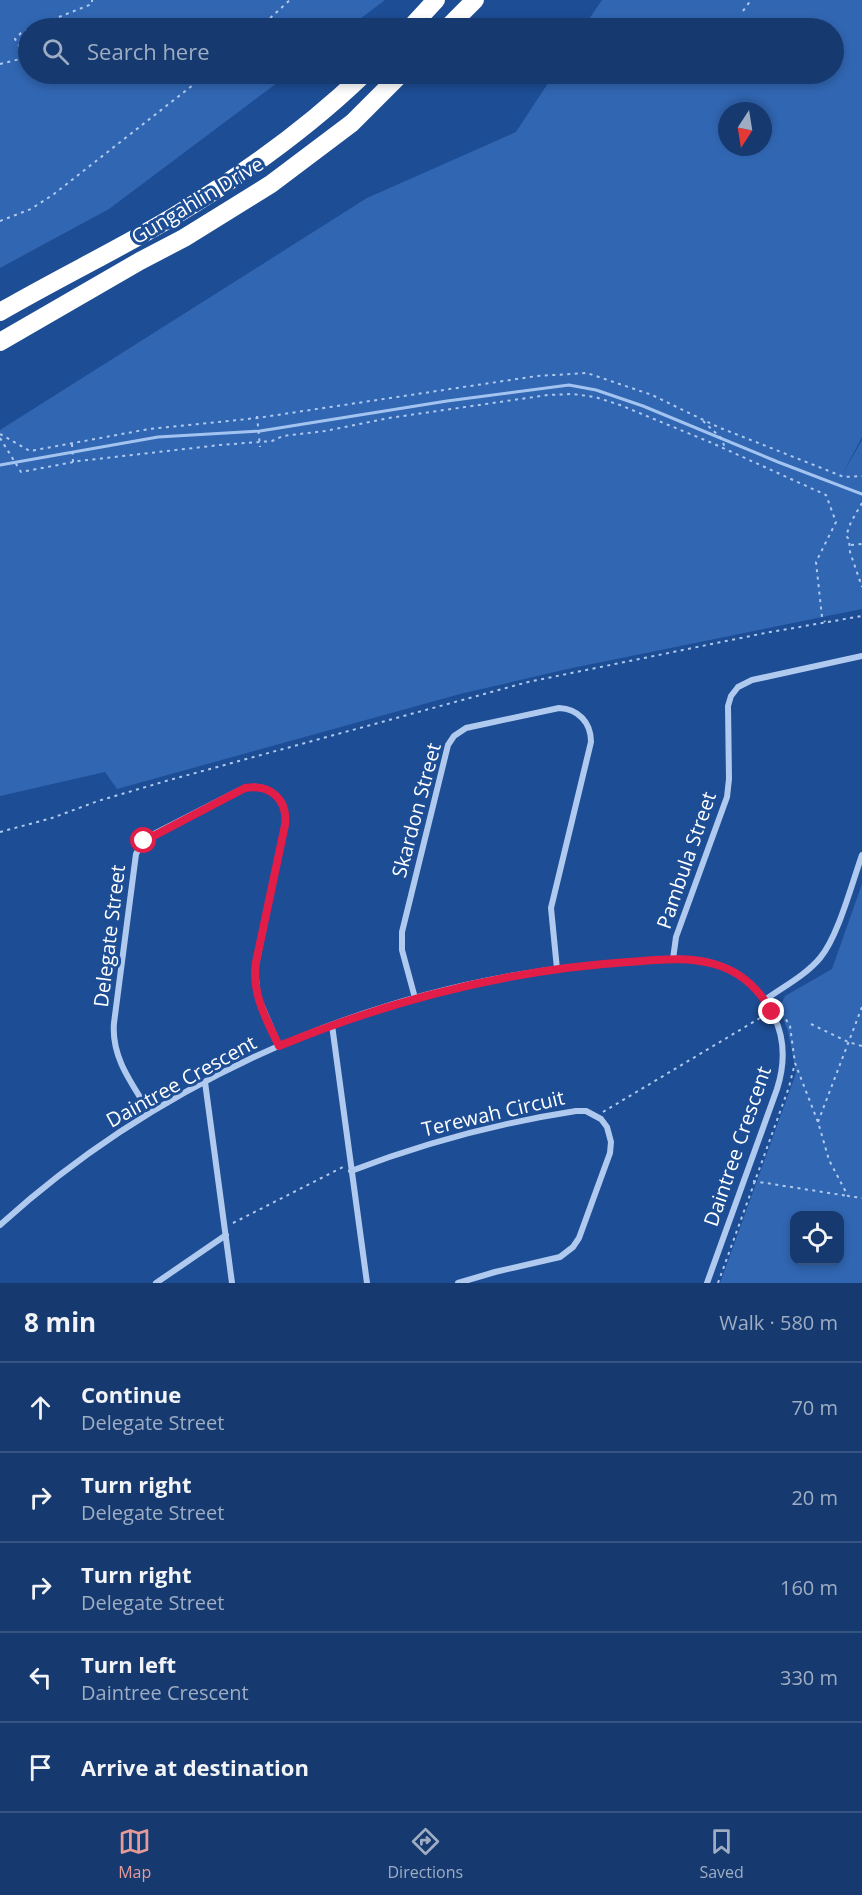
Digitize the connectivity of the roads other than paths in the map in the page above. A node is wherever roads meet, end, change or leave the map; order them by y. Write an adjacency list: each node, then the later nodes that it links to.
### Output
1 (425, 0): 5 (highway)
2 (436, 0): 6 (highway)
3 (467, 0): 7 (highway)
4 (475, 0): 8 (highway)
5 (410, 18)
6 (419, 18)
7 (454, 18)
8 (457, 18)
9 (353, 84): 11 (highway, Gungahlin Drive)
10 (391, 84): 12 (highway, Gungahlin Drive)
11 (0, 312)
12 (0, 342)
13 (862, 656): 15 (street, Pambula Street)
14 (862, 855): 18 (street)
15 (673, 959): 16 (street, Daintree Crescent); 18 (street, Daintree Crescent)
16 (557, 969): 17 (street, Daintree Crescent); 17 (street, Skardon Street)
17 (415, 998): 19 (street, Daintree Crescent)
18 (765, 1000): 30 (street, Daintree Crescent)
19 (332, 1025): 20 (street, Daintree Crescent); 23 (street)
20 (279, 1046): 21 (street, Daintree Crescent); 22 (street, Delegate Street)
21 (205, 1082): 22 (street, Daintree Crescent); 25 (street)
22 (150, 1113): 24 (street, Daintree Crescent)
23 (351, 1171): 28 (street); 29 (street, Terewah Circuit)
24 (0, 1225)
25 (226, 1235): 26 (street); 27 (street)
26 (156, 1283)
27 (232, 1283)
28 (367, 1283)
29 (458, 1283)
30 (707, 1283)

